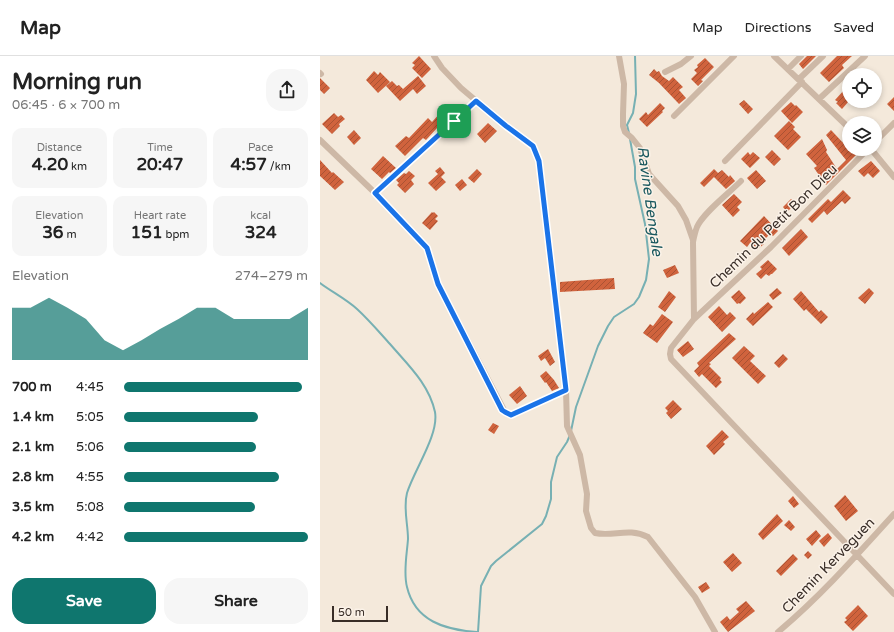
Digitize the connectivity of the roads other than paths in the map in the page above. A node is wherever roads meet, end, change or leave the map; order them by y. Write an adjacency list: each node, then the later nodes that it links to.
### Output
1 (434, 56): 13 (street)
2 (620, 56): 25 (street)
3 (691, 56): 10 (street)
4 (734, 56): 14 (street)
5 (774, 56): 9 (street)
6 (801, 56): 9 (street)
7 (823, 56): 11 (street)
8 (865, 56): 12 (street)
9 (788, 69): 11 (street)
10 (665, 72)
11 (800, 81): 12 (street); 21 (street)
12 (819, 99): 15 (street)
13 (476, 101): 24 (street); 27 (street)
14 (674, 116)
15 (842, 121)
16 (894, 123): 17 (street)
17 (882, 135)
18 (320, 140): 24 (street)
19 (863, 156): 26 (street, Chemin du Petit Bon Dieu)
20 (876, 156): 22 (street)
21 (725, 160)
22 (894, 177)
23 (741, 181): 25 (street)
24 (375, 193): 27 (street)
25 (693, 240): 26 (street)
26 (694, 319): 29 (street, Chemin du Petit Bon Dieu)
27 (566, 390): 31 (street)
28 (894, 514): 29 (street, Chemin Kerveguen)
29 (856, 556): 30 (street); 32 (street, Chemin Kerveguen)
30 (894, 594)
31 (715, 632)
32 (778, 632)

